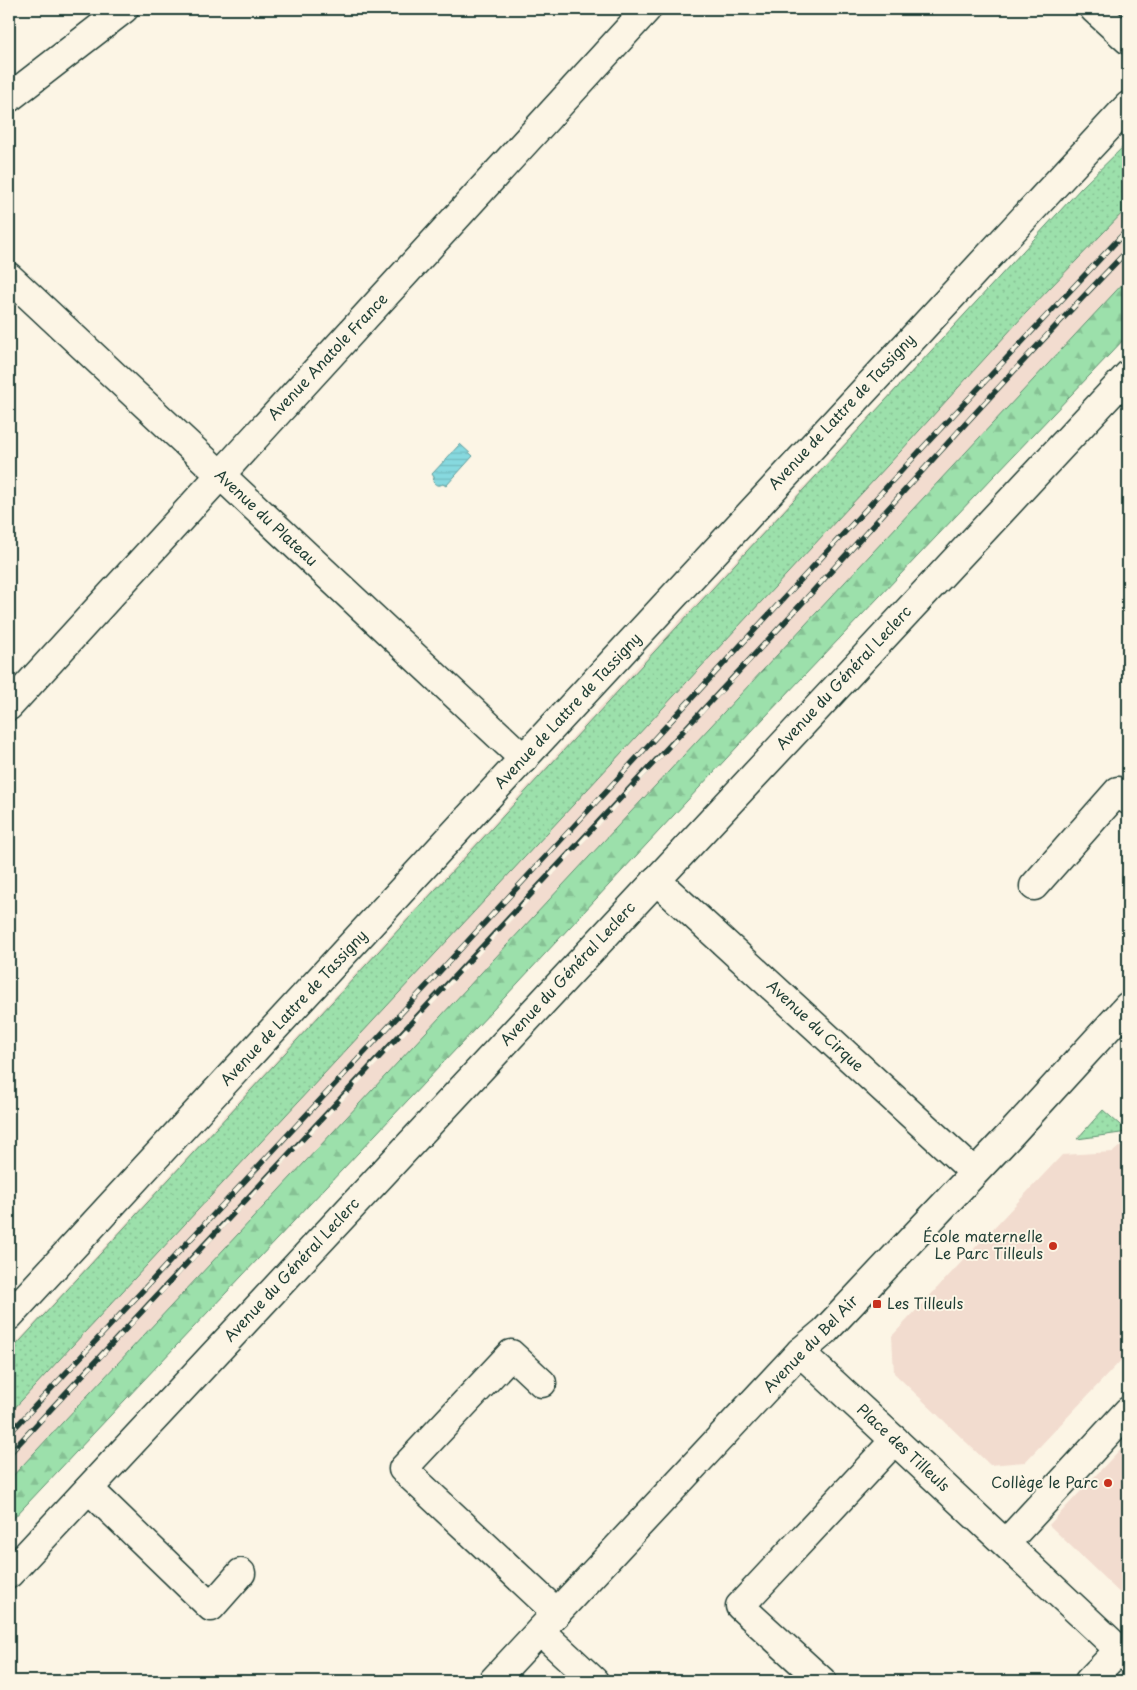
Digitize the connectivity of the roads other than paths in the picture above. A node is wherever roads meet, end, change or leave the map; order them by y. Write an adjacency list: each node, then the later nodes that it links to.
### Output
1 (124, 9): 5 (street)
2 (647, 9): 9 (street, Avenue Anatole France)
3 (1094, 9): 4 (street)
4 (1128, 40)
5 (9, 98)
6 (1128, 106): 11 (street, Avenue de Lattre de Tassigny)
7 (9, 277): 9 (street, Avenue du Plateau)
8 (1128, 375): 13 (street, Avenue du Général Leclerc)
9 (220, 475): 10 (street, Avenue Anatole France); 11 (street, Avenue du Plateau)
10 (9, 706)
11 (524, 759): 17 (street, Avenue de Lattre de Tassigny)
12 (1128, 800): 14 (street)
13 (656, 880): 16 (street, Avenue du Cirque); 22 (street, Avenue du Général Leclerc)
14 (1034, 886)
15 (1128, 1006): 16 (street, Avenue du Bel Air)
16 (974, 1172): 18 (street, Avenue du Bel Air)
17 (9, 1316)
18 (800, 1352): 21 (street, Place des Tilleuls); 26 (street, Avenue du Bel Air)
19 (542, 1384): 26 (street)
20 (1128, 1410): 23 (street)
21 (895, 1440): 23 (street, Place des Tilleuls); 30 (street)
22 (88, 1489): 24 (street); 25 (street, Avenue du Général Leclerc)
23 (1006, 1543): 27 (street, Place des Tilleuls)
24 (241, 1573)
25 (9, 1574)
26 (548, 1622): 28 (street, Avenue du Bel Air); 29 (street)
27 (1124, 1654): 31 (street)
28 (493, 1681)
29 (594, 1681)
30 (822, 1681)
31 (1089, 1681)

